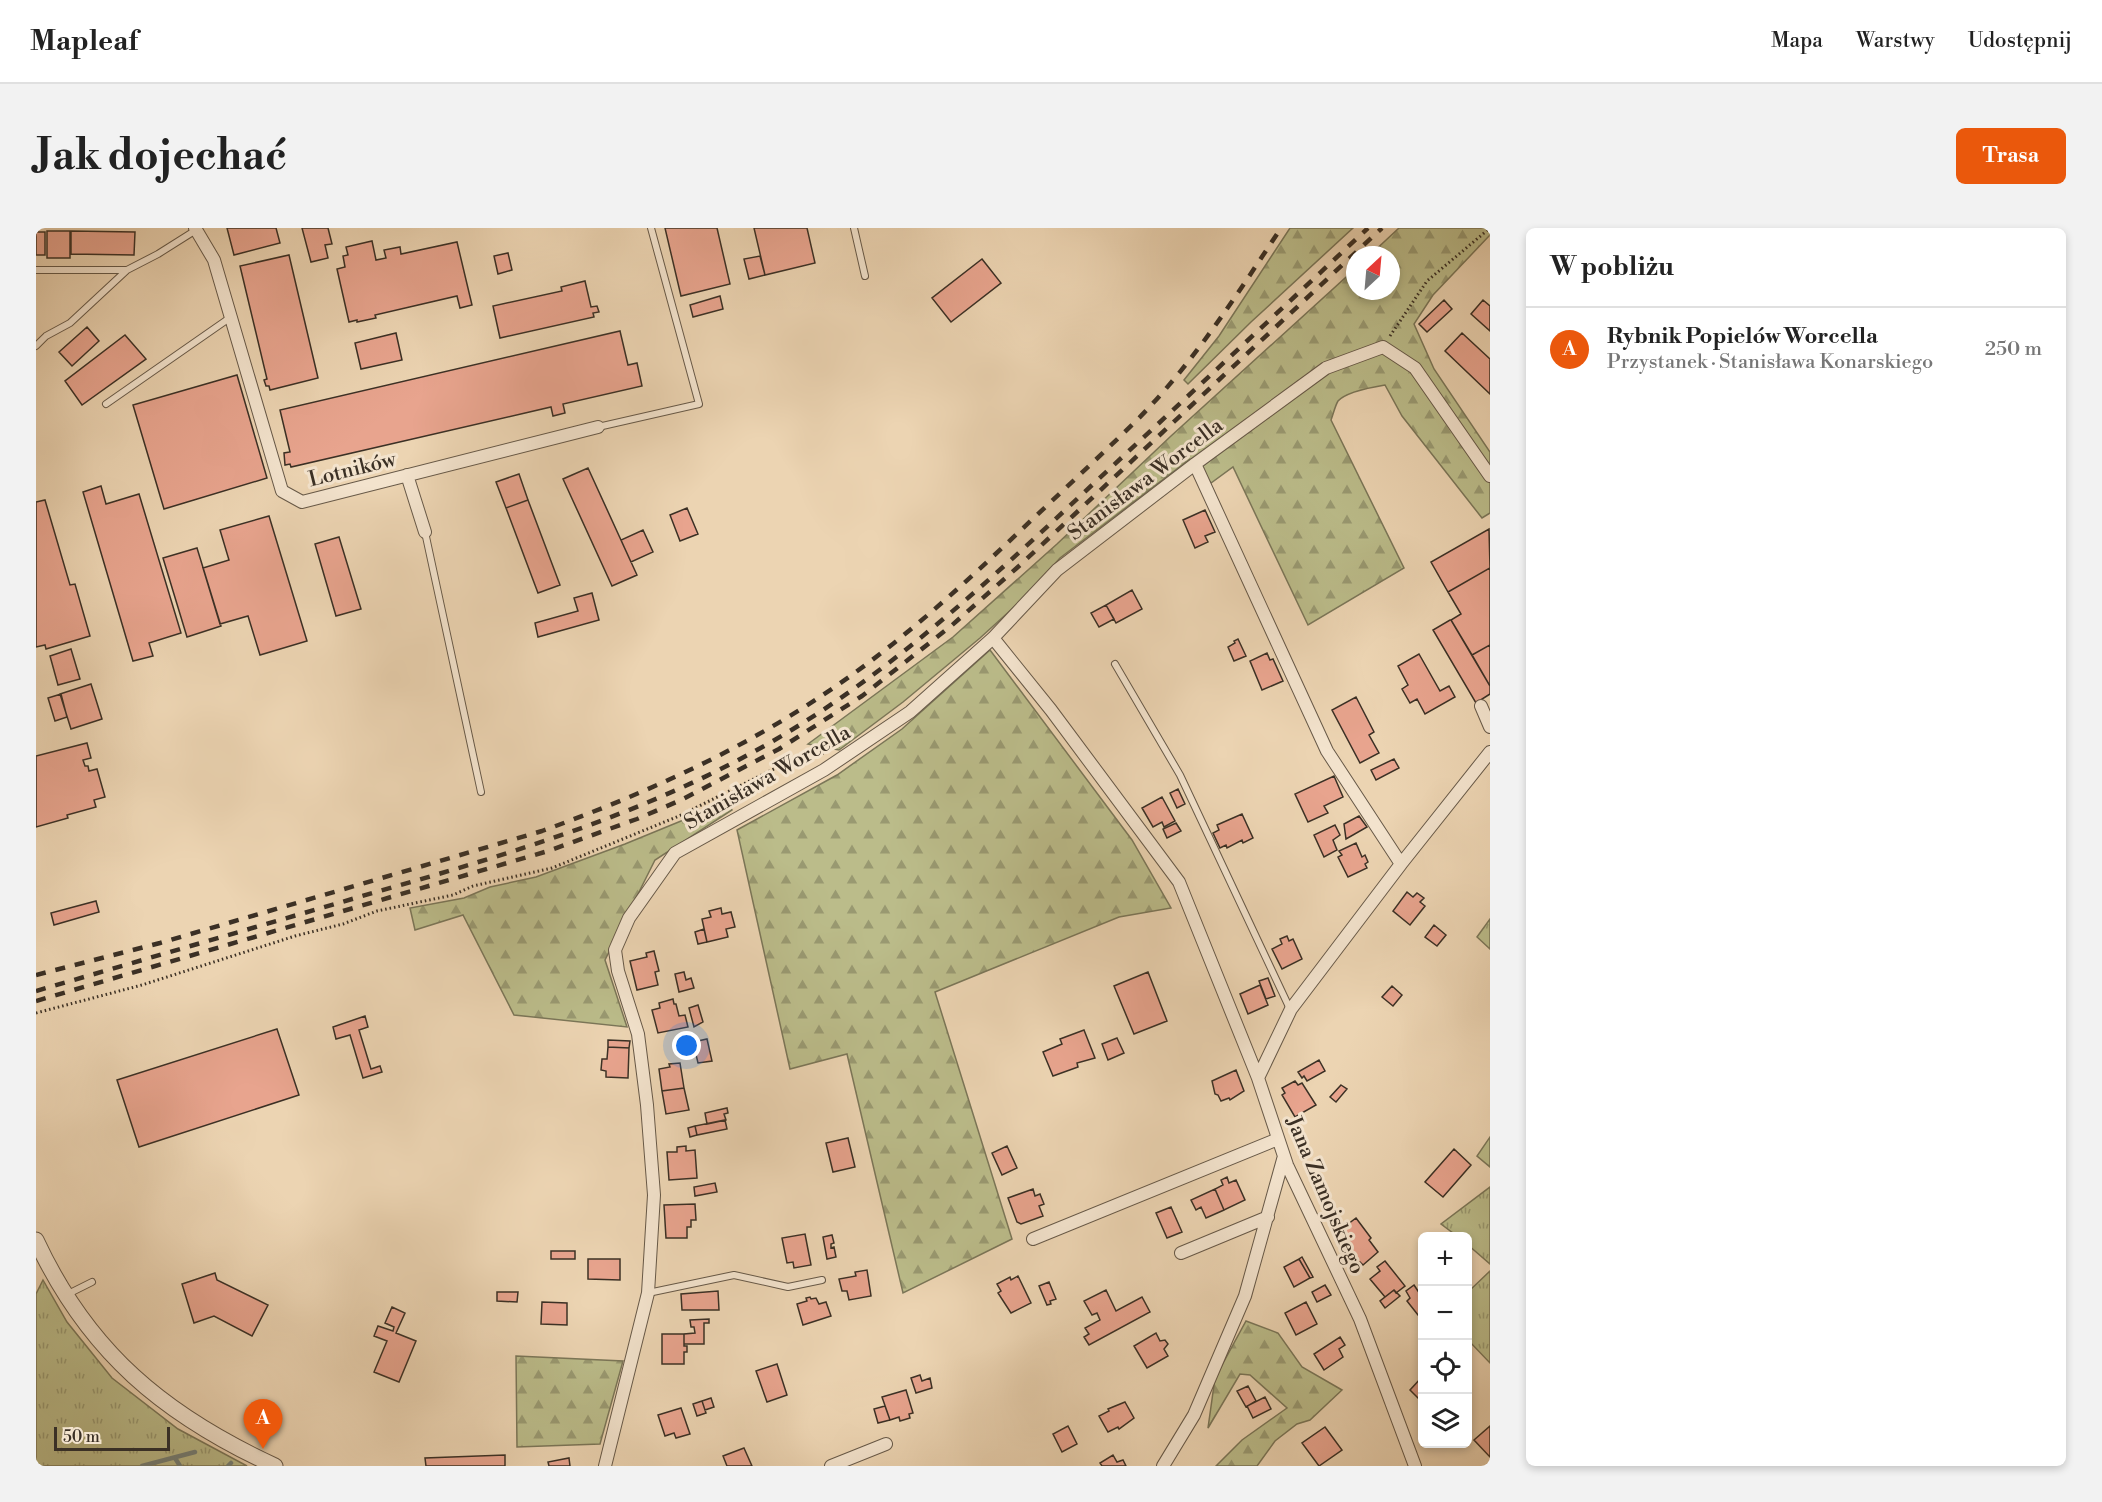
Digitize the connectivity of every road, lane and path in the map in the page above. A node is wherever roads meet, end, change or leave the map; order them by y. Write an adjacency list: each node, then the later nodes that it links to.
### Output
1 (651, 228): 12 (lane)
2 (854, 228): 7 (lane)
3 (1490, 228): 10 (path)
4 (196, 229): 6 (lane); 8 (street, Lotników)
5 (36, 270): 6 (lane)
6 (127, 270): 9 (lane)
7 (865, 276)
8 (232, 316): 11 (lane); 14 (street, Lotników)
9 (36, 346)
10 (1383, 347): 13 (street, Stanisława Worcella); 15 (street)
11 (106, 404)
12 (598, 427): 14 (street, Lotników)
13 (1195, 464): 17 (street, Stanisława Worcella); 24 (street)
14 (407, 475): 16 (street)
15 (1490, 476)
16 (425, 532): 23 (lane)
17 (993, 638): 22 (street, Stanisława Worcella); 27 (street, Jana Zamojskiego)
18 (1115, 664): 25 (lane)
19 (1481, 706): 20 (street)
20 (1490, 727)
21 (1490, 752): 24 (street)
22 (847, 755): 26 (path); 36 (street, Stanisława Worcella)
23 (481, 792)
24 (1401, 864): 25 (street)
25 (1291, 1010): 27 (street)
26 (36, 1013)
27 (1258, 1077): 28 (street, Jana Zamojskiego)
28 (1278, 1139): 29 (street, Jana Zamojskiego); 31 (street)
29 (1284, 1156): 30 (street); 43 (street, Jana Zamojskiego)
30 (1268, 1217): 33 (street); 42 (street)
31 (1033, 1239)
32 (36, 1240): 37 (street)
33 (1181, 1253)
34 (822, 1280): 36 (lane)
35 (92, 1282): 37 (lane)
36 (648, 1293): 40 (street, Stanisława Worcella)
37 (64, 1295): 39 (street)
38 (886, 1444): 41 (street)
39 (275, 1466)
40 (605, 1466)
41 (831, 1466)
42 (1163, 1466)
43 (1415, 1466)

